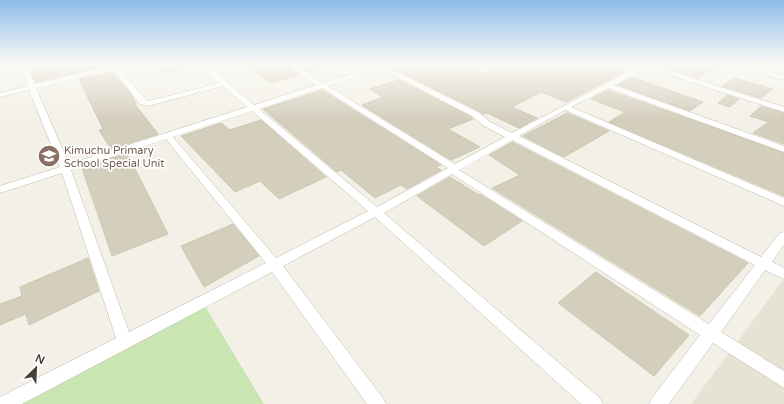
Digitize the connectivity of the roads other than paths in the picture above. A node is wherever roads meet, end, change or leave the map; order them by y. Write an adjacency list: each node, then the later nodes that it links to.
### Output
1 (30, 82): 13 (street)
2 (52, 82): 13 (street)
3 (126, 82): 10 (street)
4 (222, 82): 10 (street)
5 (316, 82): 12 (street)
6 (334, 82): 12 (street)
7 (411, 82): 19 (street)
8 (614, 82): 11 (street)
9 (700, 82): 17 (street)
10 (224, 84): 16 (street)
11 (608, 85): 15 (street); 20 (street)
12 (323, 86): 16 (street); 22 (street)
13 (32, 87): 14 (street); 21 (street)
14 (0, 95)
15 (565, 107): 19 (street); 24 (street)
16 (253, 108): 18 (street); 25 (street)
17 (784, 110)
18 (168, 136): 21 (street); 27 (street)
19 (512, 136): 22 (street); 28 (street)
20 (784, 149)
21 (66, 169): 23 (street); 31 (street)
22 (453, 169): 25 (street); 30 (street)
23 (0, 190)
24 (784, 202)
25 (376, 212): 27 (street); 35 (street)
26 (784, 236): 28 (street)
27 (274, 264): 31 (street); 34 (street)
28 (763, 264): 29 (street); 30 (street)
29 (784, 274)
30 (710, 333): 32 (street); 36 (street)
31 (125, 341): 33 (street)
32 (784, 380)
33 (4, 404)
34 (377, 404)
35 (594, 404)
36 (658, 404)

